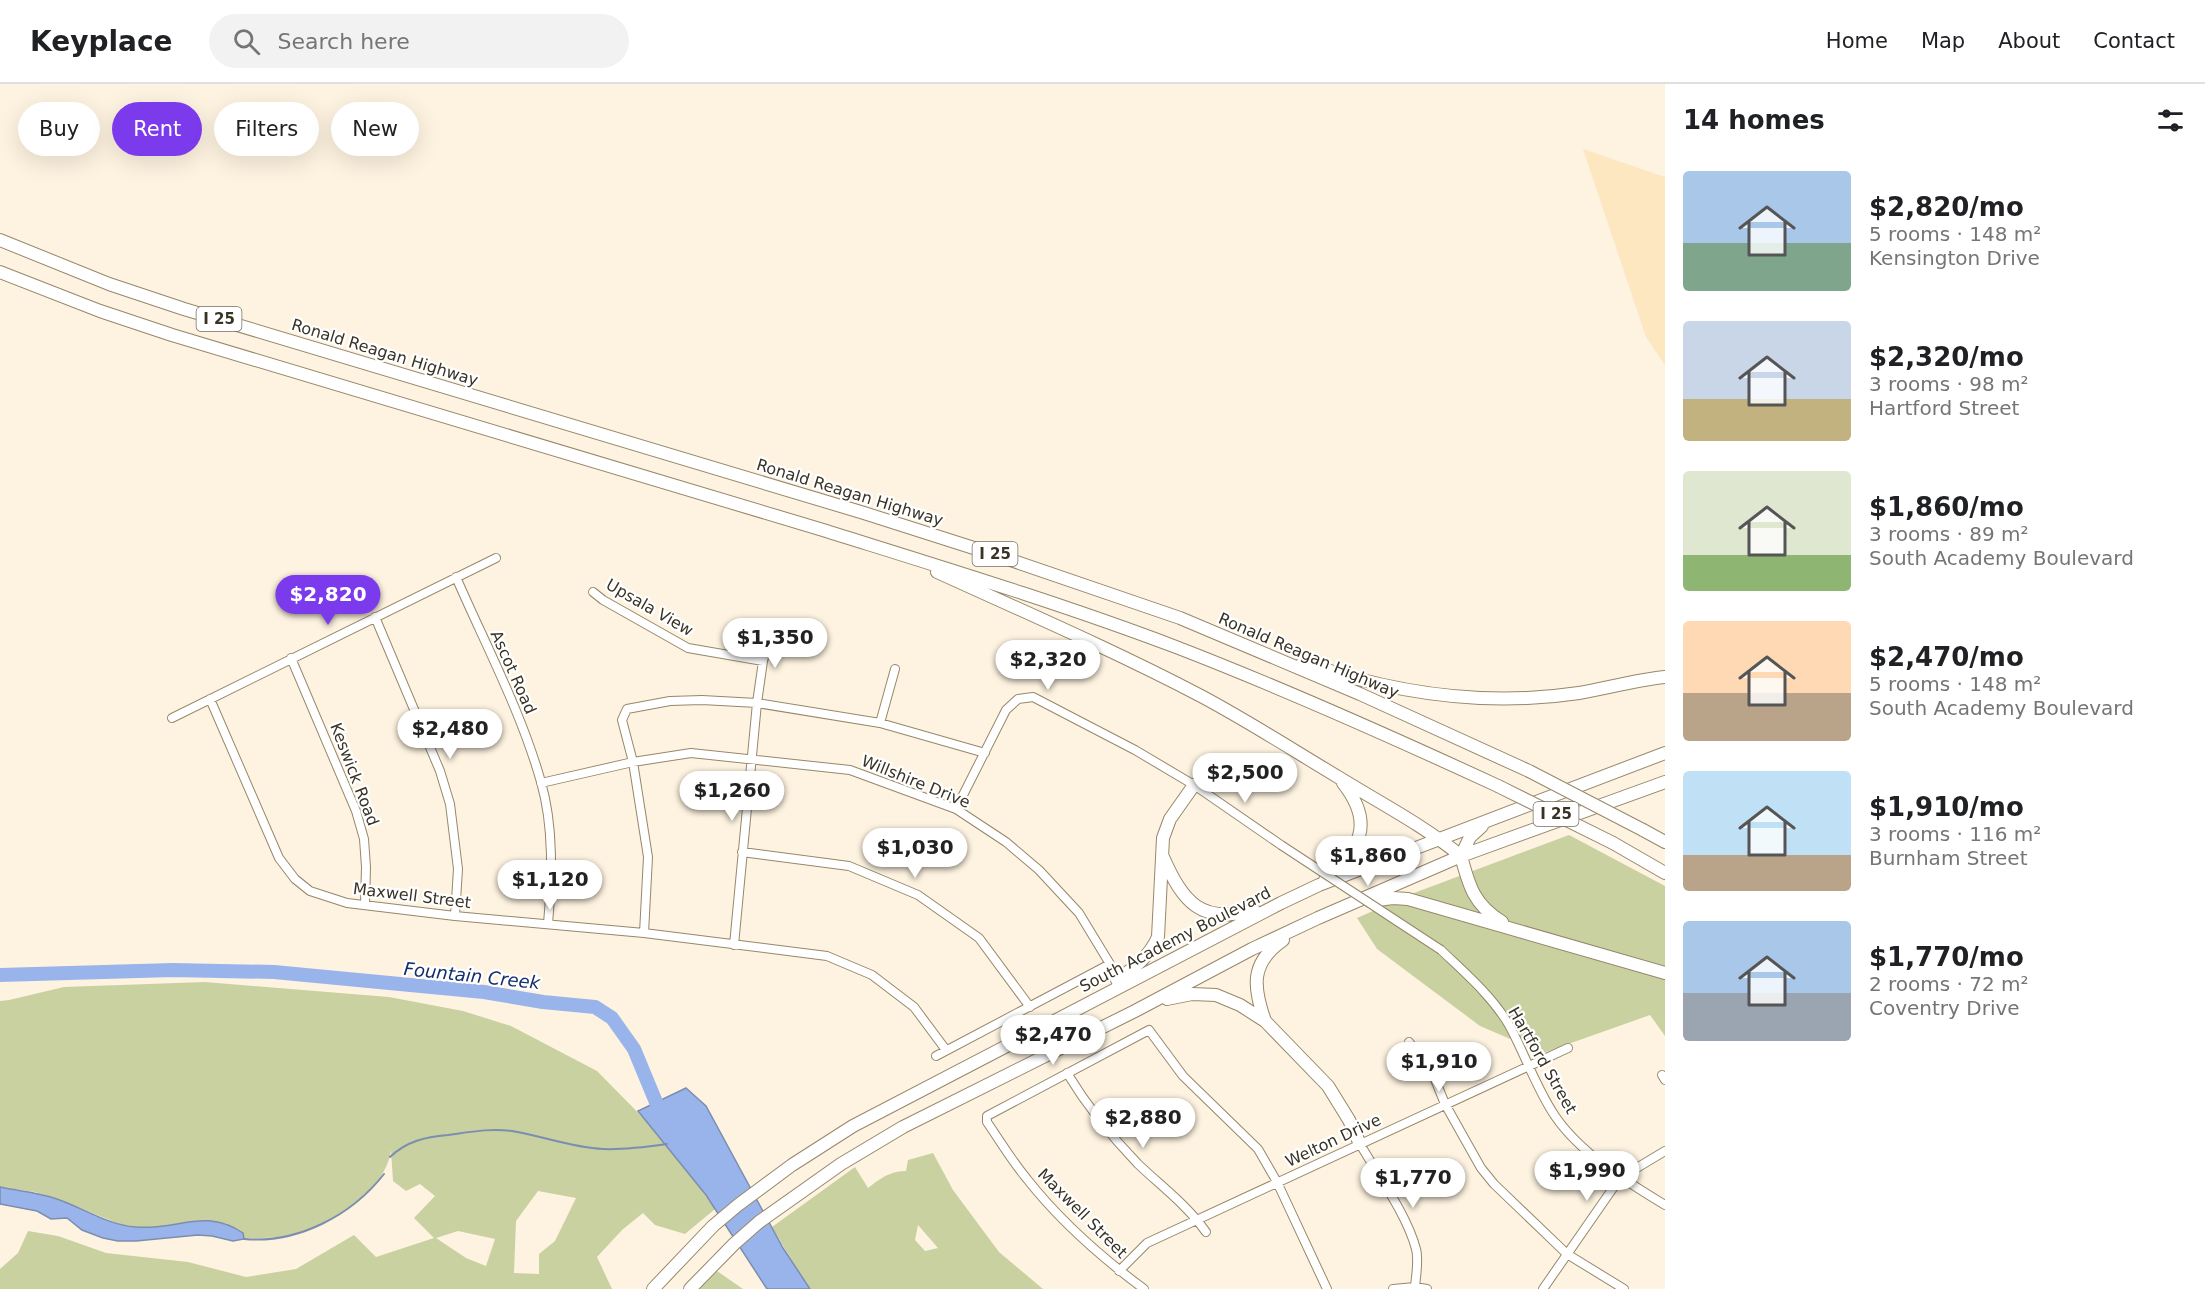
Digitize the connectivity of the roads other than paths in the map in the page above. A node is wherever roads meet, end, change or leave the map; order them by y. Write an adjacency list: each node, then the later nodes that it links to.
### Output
1 (0, 240): 9 (highway, Ronald Reagan Highway / I 25)
2 (0, 272): 4 (highway, I 25)
3 (496, 558): 5 (street)
4 (915, 560): 22 (highway); 33 (highway, I 25, bridge)
5 (456, 577): 7 (street); 24 (street, Ascot Road)
6 (593, 592): 11 (street, Upsala View)
7 (375, 617): 10 (street); 38 (street)
8 (772, 630): 11 (street)
9 (1233, 640): 13 (highway); 29 (highway, Ronald Reagan Highway / I 25, bridge)
10 (291, 658): 14 (street); 36 (street, Keswick Road)
11 (763, 661): 15 (street)
12 (895, 669): 17 (street)
13 (1665, 676)
14 (210, 699): 16 (street); 36 (street, Maxwell Street)
15 (757, 703): 17 (street); 20 (street); 21 (street)
16 (171, 718)
17 (880, 723): 18 (street)
18 (985, 753): 25 (street, Hartford Street); 26 (street, Hartford Street)
19 (1665, 753): 27 (highway, South Academy Boulevard)
20 (753, 759): 21 (street, Willshire Drive); 26 (street, Willshire Drive); 30 (street)
21 (633, 762): 24 (street, Willshire Drive); 42 (street)
22 (1339, 778): 28 (highway); 34 (highway)
23 (1665, 782): 32 (highway)
24 (541, 783): 40 (street, Ascot Road)
25 (1194, 785): 31 (highway); 53 (street, Hartford Street, bridge)
26 (956, 809): 46 (street, Willshire Drive)
27 (1488, 821): 28 (highway, South Academy Boulevard); 32 (highway)
28 (1439, 838): 32 (highway); 34 (highway, South Academy Boulevard)
29 (1665, 842)
30 (742, 852): 43 (street); 46 (street)
31 (1161, 854): 35 (highway); 45 (highway)
32 (1461, 856): 37 (highway); 41 (highway)
33 (1665, 873)
34 (1319, 885): 35 (highway, South Academy Boulevard)
35 (1281, 903): 45 (highway, South Academy Boulevard)
36 (365, 905): 38 (street, Maxwell Street)
37 (1348, 906): 39 (highway); 41 (highway)
38 (455, 916): 40 (street, Maxwell Street)
39 (1318, 918): 47 (highway); 48 (highway)
40 (548, 924): 42 (street, Maxwell Street)
41 (1510, 927): 44 (highway)
42 (644, 933): 43 (street, Maxwell Street)
43 (734, 945): 51 (street, Maxwell Street)
44 (1665, 972)
45 (1084, 1004): 66 (highway, South Academy Boulevard)
46 (1030, 1007): 51 (street)
47 (1135, 1011): 48 (highway); 67 (highway)
48 (1265, 1021): 56 (highway)
49 (1409, 1042): 55 (street)
50 (1568, 1048): 53 (street, Welton Drive)
51 (946, 1050): 52 (street)
52 (936, 1056)
53 (1528, 1066): 55 (street, Welton Drive); 58 (street, Hartford Street)
54 (1067, 1073): 59 (street); 61 (street); 64 (street, Maxwell Street)
55 (1445, 1104): 56 (street, Welton Drive); 63 (street)
56 (1360, 1144): 59 (street, Welton Drive); 65 (street)
57 (1665, 1151): 58 (street)
58 (1620, 1178): 60 (street, Hartford Street); 63 (street)
59 (1277, 1182): 61 (street, Welton Drive); 69 (street)
60 (1665, 1205)
61 (1195, 1220): 62 (street); 64 (street, Welton Drive)
62 (1206, 1232)
63 (1567, 1254): 72 (street); 73 (street)
64 (1119, 1271): 68 (street, Maxwell Street)
65 (1415, 1287): 70 (street); 71 (street)
66 (653, 1289)
67 (690, 1289)
68 (1144, 1289)
69 (1327, 1289)
70 (1394, 1289)
71 (1426, 1289)
72 (1542, 1289)
73 (1624, 1289)

